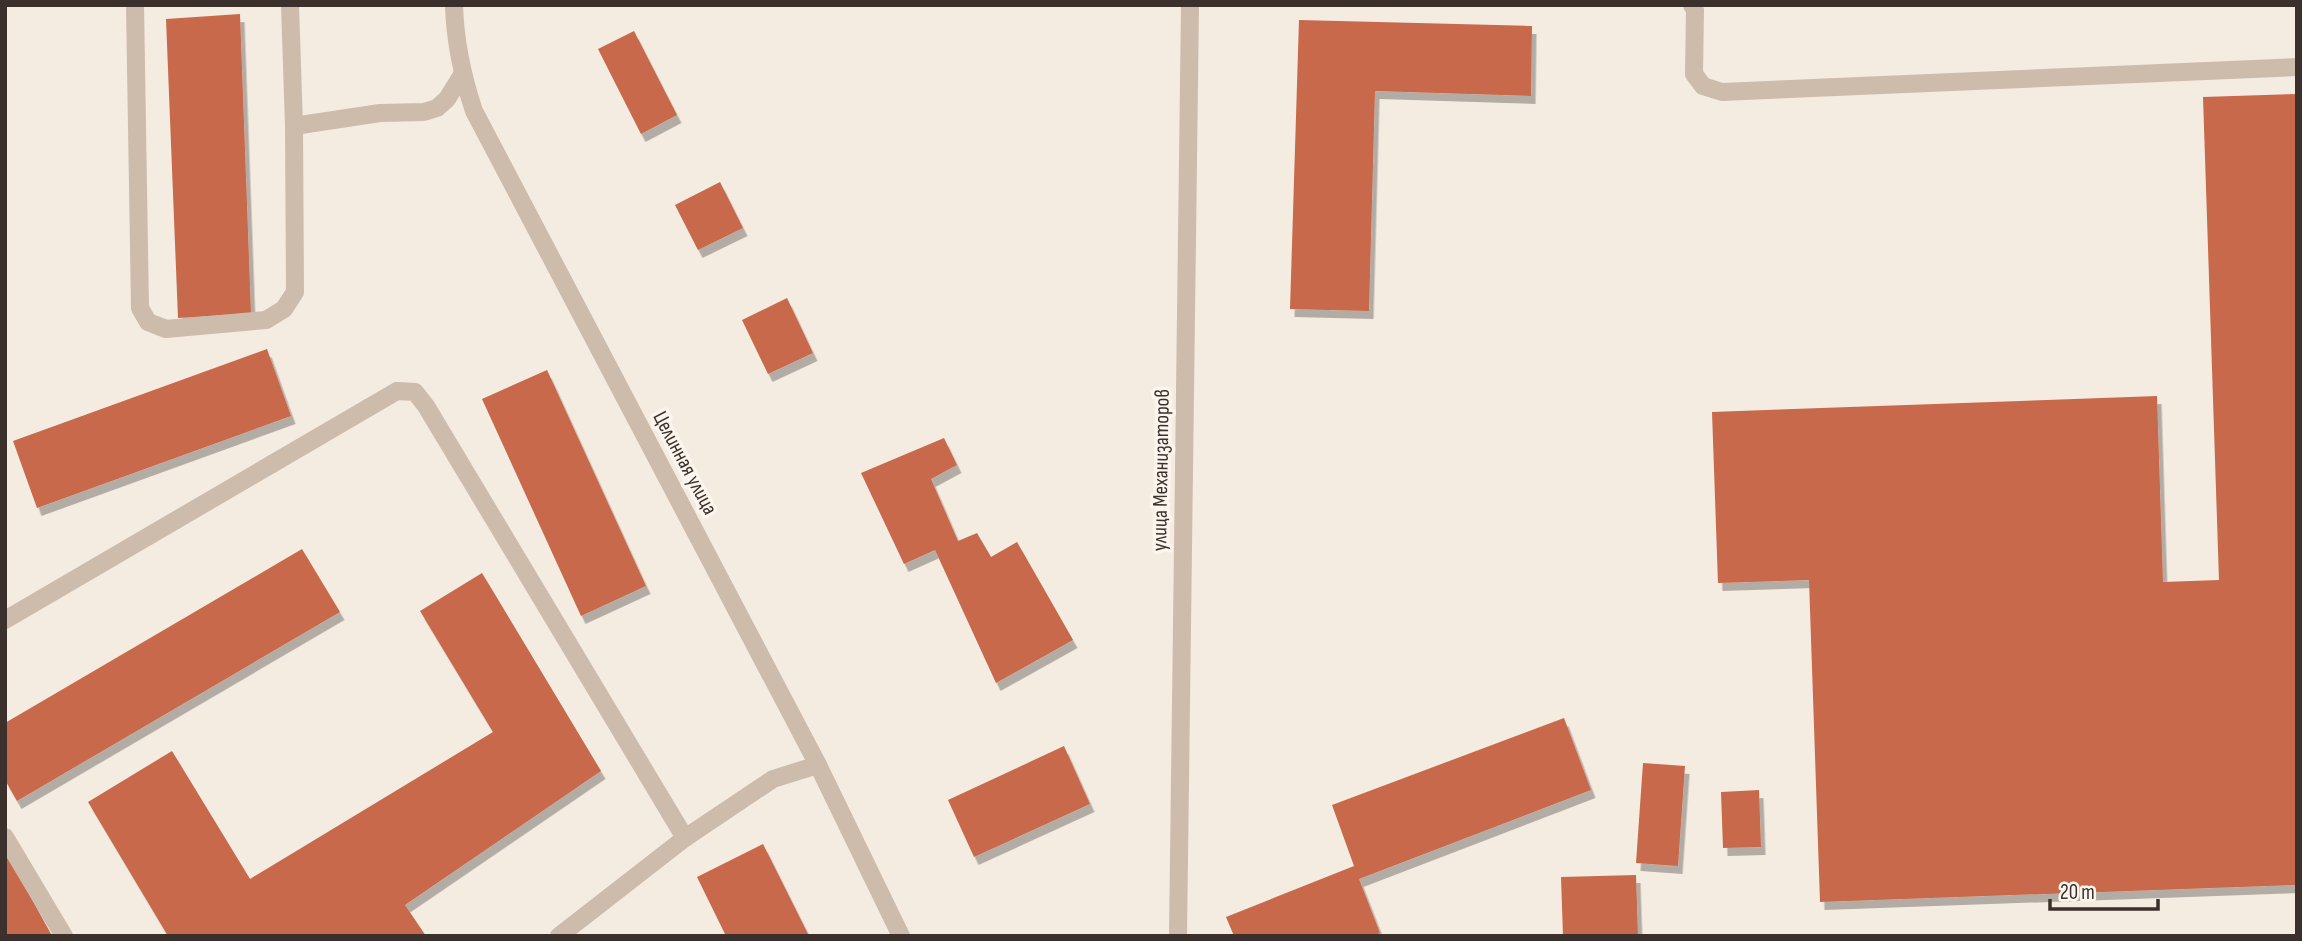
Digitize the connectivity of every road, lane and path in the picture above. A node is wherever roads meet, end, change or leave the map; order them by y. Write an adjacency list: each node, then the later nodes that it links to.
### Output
1 (135, 5): 8 (street)
2 (290, 5): 8 (street)
3 (454, 5): 7 (street, Целинная улица)
4 (1190, 5): 16 (street, улица Механизаторов)
5 (1692, 5): 6 (street)
6 (2297, 67)
7 (462, 75): 8 (street); 10 (street, Целинная улица)
8 (294, 126)
9 (5, 620): 12 (street)
10 (818, 765): 12 (street); 15 (street, Целинная улица)
11 (5, 837): 13 (street)
12 (685, 838): 14 (street)
13 (64, 936)
14 (559, 936)
15 (901, 936)
16 (1178, 936)

